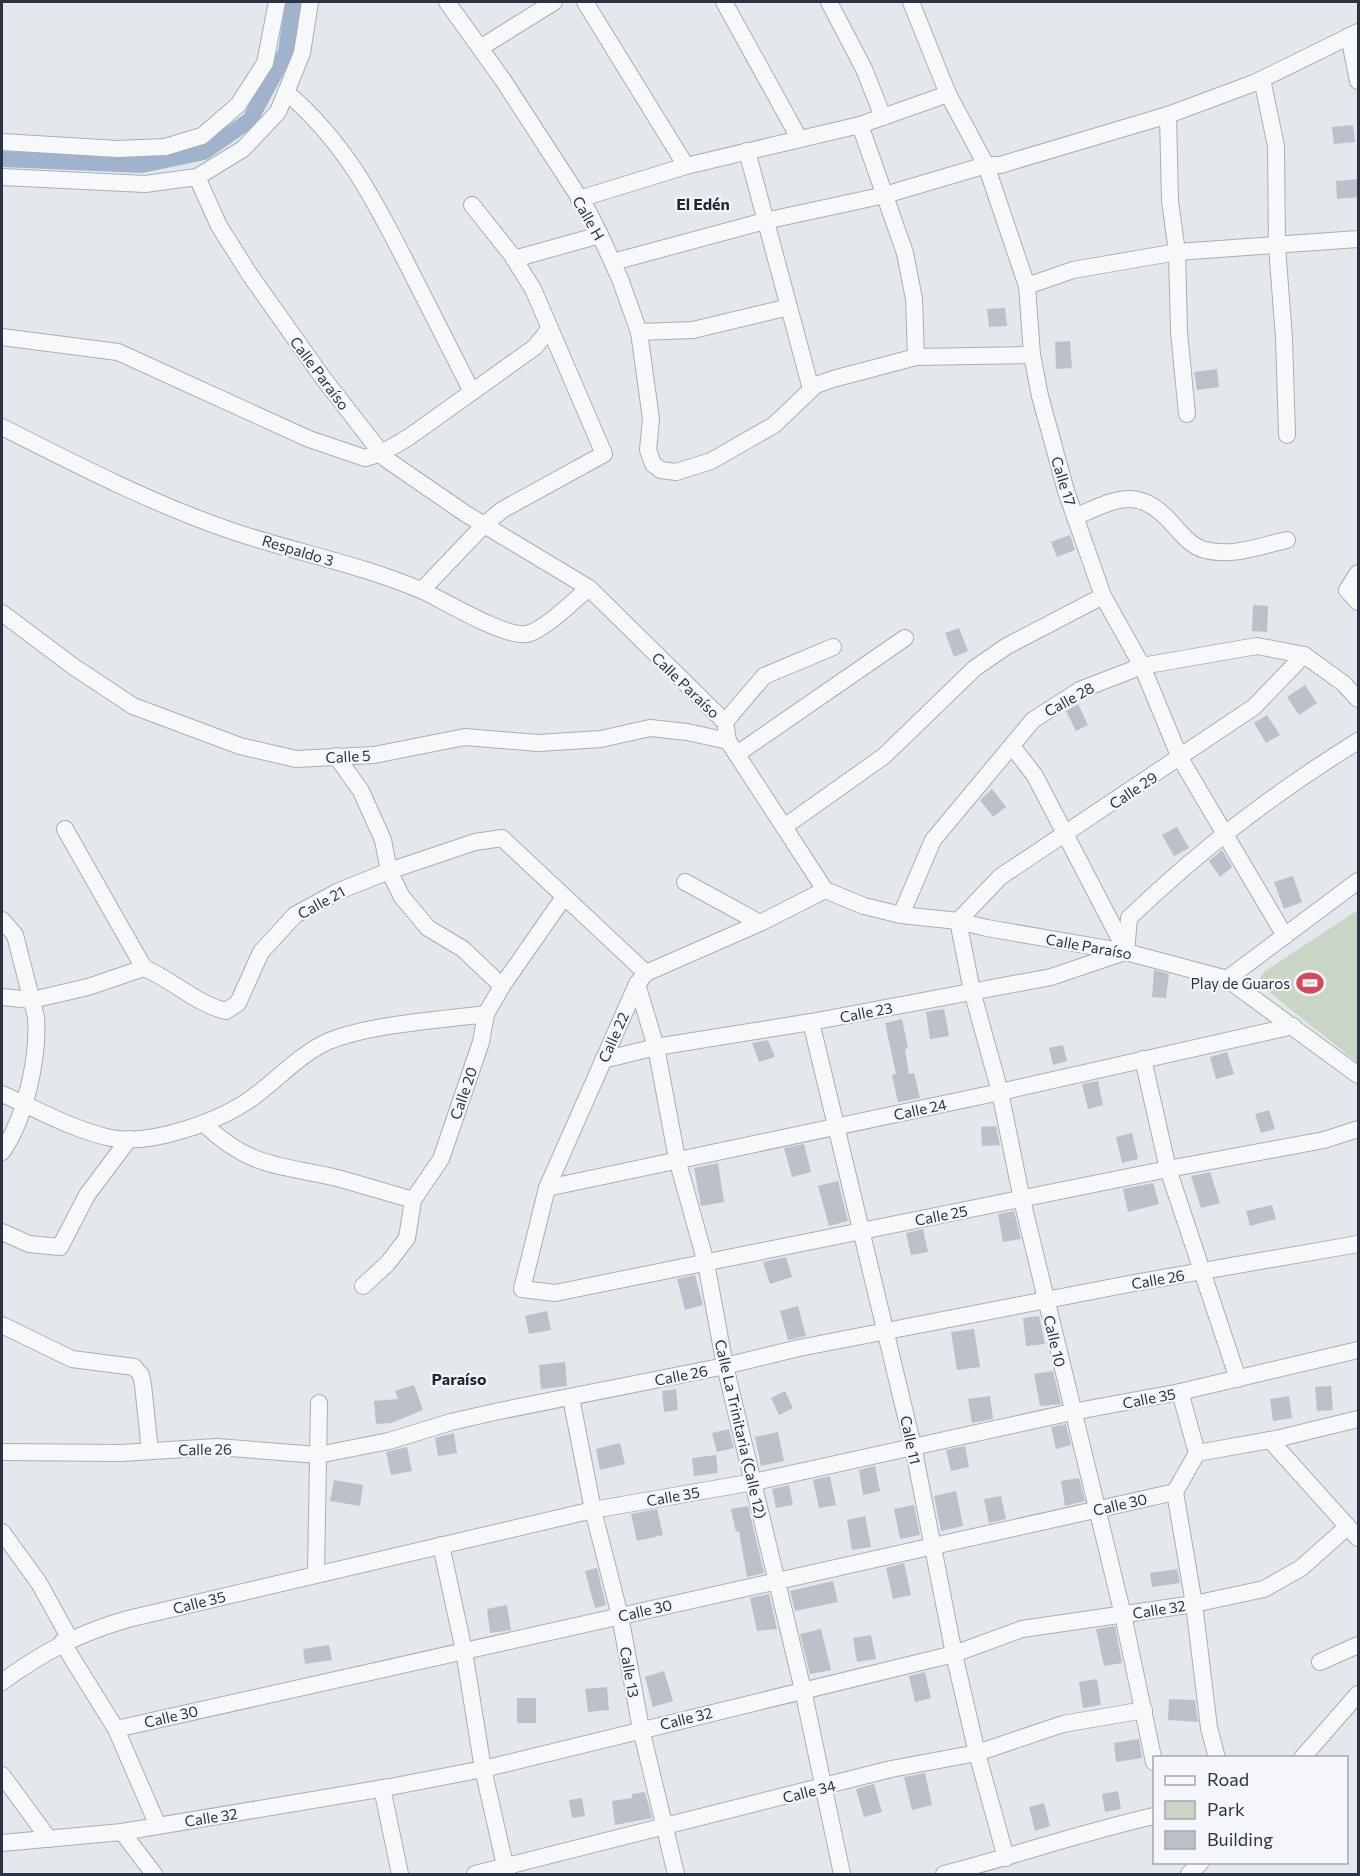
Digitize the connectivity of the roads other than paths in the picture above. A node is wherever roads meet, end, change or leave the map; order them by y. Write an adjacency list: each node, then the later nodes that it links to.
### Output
1 (277, 2): 19 (street)
2 (310, 2): 13 (street)
3 (447, 2): 10 (street, Calle H)
4 (554, 2): 10 (street)
5 (585, 2): 22 (street)
6 (724, 2): 18 (street)
7 (829, 2): 16 (street)
8 (911, 2): 14 (street, Calle 17)
9 (1354, 34): 11 (street); 12 (street)
10 (480, 48): 26 (street, Calle H)
11 (1262, 79): 15 (street); 31 (street)
12 (1359, 81)
13 (286, 92): 24 (street); 43 (street)
14 (948, 94): 16 (street); 21 (street, Calle 17)
15 (1168, 115): 21 (street); 32 (street)
16 (883, 117): 17 (street)
17 (860, 125): 18 (street); 25 (street)
18 (799, 138): 20 (street)
19 (2, 142)
20 (747, 151): 22 (street); 28 (street)
21 (986, 165): 25 (street); 35 (street, Calle 17)
22 (686, 166): 26 (street)
23 (2, 177): 24 (street)
24 (197, 177): 47 (street, Calle Paraíso)
25 (885, 195): 28 (street); 41 (street)
26 (579, 199): 29 (street, Calle H)
27 (472, 205): 33 (street)
28 (765, 221): 34 (street); 36 (street)
29 (600, 235): 33 (street); 34 (street, Calle H)
30 (1359, 239): 31 (street)
31 (1277, 247): 32 (street); 46 (street)
32 (1177, 252): 35 (street); 44 (street)
33 (514, 260): 37 (street)
34 (612, 262): 38 (street, Calle H)
35 (1027, 286): 40 (street, Calle 17)
36 (789, 307): 38 (street); 42 (street)
37 (550, 328): 43 (street); 49 (street)
38 (639, 332): 42 (street, Calle H)
39 (2, 337): 47 (street)
40 (1032, 355): 41 (street); 48 (street, Calle 17)
41 (916, 357): 42 (street)
42 (811, 389)
43 (472, 392): 47 (street)
44 (1187, 414)
45 (2, 427): 53 (street, Respaldo 3)
46 (1287, 435)
47 (382, 453): 49 (street, Calle Paraíso)
48 (1075, 517): 50 (street); 54 (street, Calle 17)
49 (484, 525): 52 (street, Calle Paraíso); 53 (street)
50 (1287, 540)
51 (1359, 573): 55 (street)
52 (589, 588): 53 (street, Respaldo 3); 62 (street, Calle Paraíso)
53 (422, 590)
54 (1103, 596): 60 (street, Calle 17); 68 (street)
55 (1359, 602)
56 (2, 613): 66 (street, Calle 5)
57 (905, 638): 65 (street)
58 (833, 647): 62 (street)
59 (1304, 655): 60 (street, Calle 28); 61 (street, Calle 28); 67 (street, Calle 29)
60 (1142, 666): 64 (street, Calle 28); 67 (street, Calle 17)
61 (1359, 699)
62 (725, 722): 65 (street, Calle Paraíso)
63 (1359, 741): 70 (street)
64 (1012, 746): 71 (street); 77 (street, Calle 28)
65 (732, 747): 66 (street, Calle 5); 68 (street, Calle Paraíso)
66 (336, 756): 72 (street)
67 (1179, 758): 70 (street, Calle 17); 71 (street, Calle 29)
68 (784, 827): 75 (street, Calle Paraíso)
69 (65, 829): 83 (street)
70 (1223, 833): 81 (street, Calle 17); 82 (street)
71 (1067, 834): 79 (street, Calle 29); 82 (street)
72 (388, 871): 76 (street, Calle 21); 83 (street, Calle 21); 86 (street)
73 (1359, 880): 81 (street)
74 (685, 882): 80 (street)
75 (825, 890): 77 (street, Calle Paraíso); 80 (street)
76 (564, 897): 84 (street, Calle 21); 86 (street, Calle 20)
77 (901, 915): 79 (street, Calle Paraíso)
78 (2, 920): 89 (street)
79 (958, 921): 82 (street, Calle Paraíso); 87 (street, Calle 10)
80 (760, 923): 84 (street)
81 (1285, 936): 85 (street)
82 (1126, 952): 85 (street, Calle Paraíso); 87 (street, Calle 23)
83 (144, 968): 89 (street)
84 (641, 978): 93 (street, Calle La Trinitaria (Calle 12)); 95 (street, Calle 22)
85 (1227, 979): 92 (street, Calle Paraíso)
86 (502, 986): 90 (street, Calle 20)
87 (972, 991): 91 (street, Calle 23); 97 (street, Calle 10)
88 (2, 997): 89 (street)
89 (32, 1000): 99 (street)
90 (486, 1014): 100 (street); 108 (street, Calle 20)
91 (811, 1022): 93 (street, Calle 23); 101 (street, Calle 11)
92 (1293, 1026): 94 (street, Calle 24); 96 (street, Calle Paraíso)
93 (656, 1047): 95 (street, Calle 23); 105 (street, Calle La Trinitaria (Calle 12))
94 (1143, 1059): 97 (street, Calle 24); 106 (street)
95 (603, 1060): 107 (street, Calle 22)
96 (1359, 1075)
97 (1000, 1092): 101 (street, Calle 24); 109 (street, Calle 10)
98 (2, 1094): 99 (street)
99 (25, 1104): 103 (street); 104 (street)
100 (204, 1124): 103 (street); 108 (street)
101 (835, 1127): 105 (street, Calle 24); 110 (street, Calle 11)
102 (1358, 1134): 106 (street, Calle 25)
103 (129, 1139): 111 (street)
104 (2, 1152)
105 (677, 1159): 107 (street, Calle 24); 113 (street, Calle La Trinitaria (Calle 12))
106 (1168, 1169): 109 (street, Calle 25); 114 (street)
107 (547, 1188): 116 (street, Calle 22)
108 (413, 1200): 115 (street, Calle 20)
109 (1022, 1200): 110 (street, Calle 25); 117 (street, Calle 10)
110 (861, 1230): 113 (street, Calle 25); 119 (street, Calle 11)
111 (2, 1232)
112 (1359, 1244): 114 (street, Calle 26)
113 (706, 1263): 116 (street, Calle 25); 121 (street, Calle La Trinitaria (Calle 12))
114 (1200, 1271): 117 (street, Calle 26); 122 (street)
115 (363, 1286)
116 (522, 1289)
117 (1046, 1300): 119 (street, Calle 26); 126 (street, Calle 10)
118 (2, 1325): 130 (street)
119 (886, 1332): 121 (street, Calle 26); 129 (street, Calle 11)
120 (1359, 1350): 122 (street, Calle 35)
121 (725, 1366): 124 (street, Calle 26); 134 (street, Calle La Trinitaria (Calle 12))
122 (1238, 1379): 123 (street, Calle 35)
123 (1180, 1392): 126 (street, Calle 35); 132 (street)
124 (572, 1398): 133 (street, Calle 26); 137 (street, Calle 13)
125 (319, 1402): 133 (street)
126 (1072, 1412): 129 (street, Calle 35); 136 (street, Calle 10)
127 (1359, 1419): 128 (street)
128 (1270, 1440): 132 (street); 139 (street)
129 (913, 1446): 134 (street, Calle 35); 141 (street, Calle 11)
130 (150, 1451): 131 (street, Calle 26); 133 (street, Calle 26)
131 (2, 1452)
132 (1197, 1453): 135 (street)
133 (318, 1455): 142 (street)
134 (754, 1482): 137 (street, Calle 35); 143 (street, Calle La Trinitaria (Calle 12))
135 (1175, 1492): 136 (street, Calle 30); 144 (street)
136 (1097, 1509): 141 (street, Calle 30); 145 (street, Calle 10)
137 (593, 1510): 140 (street, Calle 35); 146 (street, Calle 13)
138 (2, 1532): 147 (street)
139 (1353, 1532): 144 (street, Calle 32)
140 (441, 1545): 142 (street, Calle 35); 149 (street)
141 (932, 1546): 143 (street, Calle 30); 150 (street, Calle 11)
142 (316, 1574): 147 (street, Calle 35)
143 (776, 1581): 146 (street, Calle 30); 153 (street, Calle La Trinitaria (Calle 12))
144 (1194, 1604): 145 (street, Calle 32); 160 (street)
145 (1123, 1615): 150 (street, Calle 32); 155 (street, Calle 10)
146 (620, 1616): 149 (street, Calle 30); 157 (street, Calle 13)
147 (66, 1640): 152 (street, Calle 35); 156 (street)
148 (1359, 1645): 151 (street)
149 (464, 1651): 156 (street, Calle 30); 162 (street)
150 (954, 1654): 153 (street, Calle 32); 158 (street, Calle 11)
151 (1320, 1662)
152 (2, 1682)
153 (803, 1690): 157 (street, Calle 32); 164 (street, Calle La Trinitaria (Calle 12))
154 (1359, 1694): 161 (street)
155 (1144, 1710): 158 (street, Calle 34); 159 (street, Calle 10)
156 (116, 1729): 167 (street)
157 (641, 1729): 162 (street, Calle 32); 168 (street, Calle 13)
158 (977, 1754): 164 (street, Calle 34); 172 (street, Calle 11)
159 (1154, 1756)
160 (1216, 1756)
161 (1304, 1756)
162 (483, 1768): 165 (street, Calle 32); 173 (street)
163 (2, 1775): 170 (street)
164 (825, 1787): 168 (street, Calle 34); 178 (street, Calle La Trinitaria (Calle 12))
165 (382, 1788): 167 (street, Calle 32); 175 (street)
166 (1153, 1816): 172 (street)
167 (158, 1826): 169 (street, Calle 32)
168 (665, 1826): 173 (street, Calle 34); 177 (street, Calle 13)
169 (122, 1832): 170 (street, Calle 32); 174 (street)
170 (49, 1839): 171 (street, Calle 32)
171 (2, 1843)
172 (1006, 1858): 179 (street)
173 (506, 1870): 176 (street, Calle 34)
174 (154, 1875)
175 (400, 1875)
176 (475, 1875)
177 (676, 1875)
178 (842, 1875)
179 (944, 1875)

